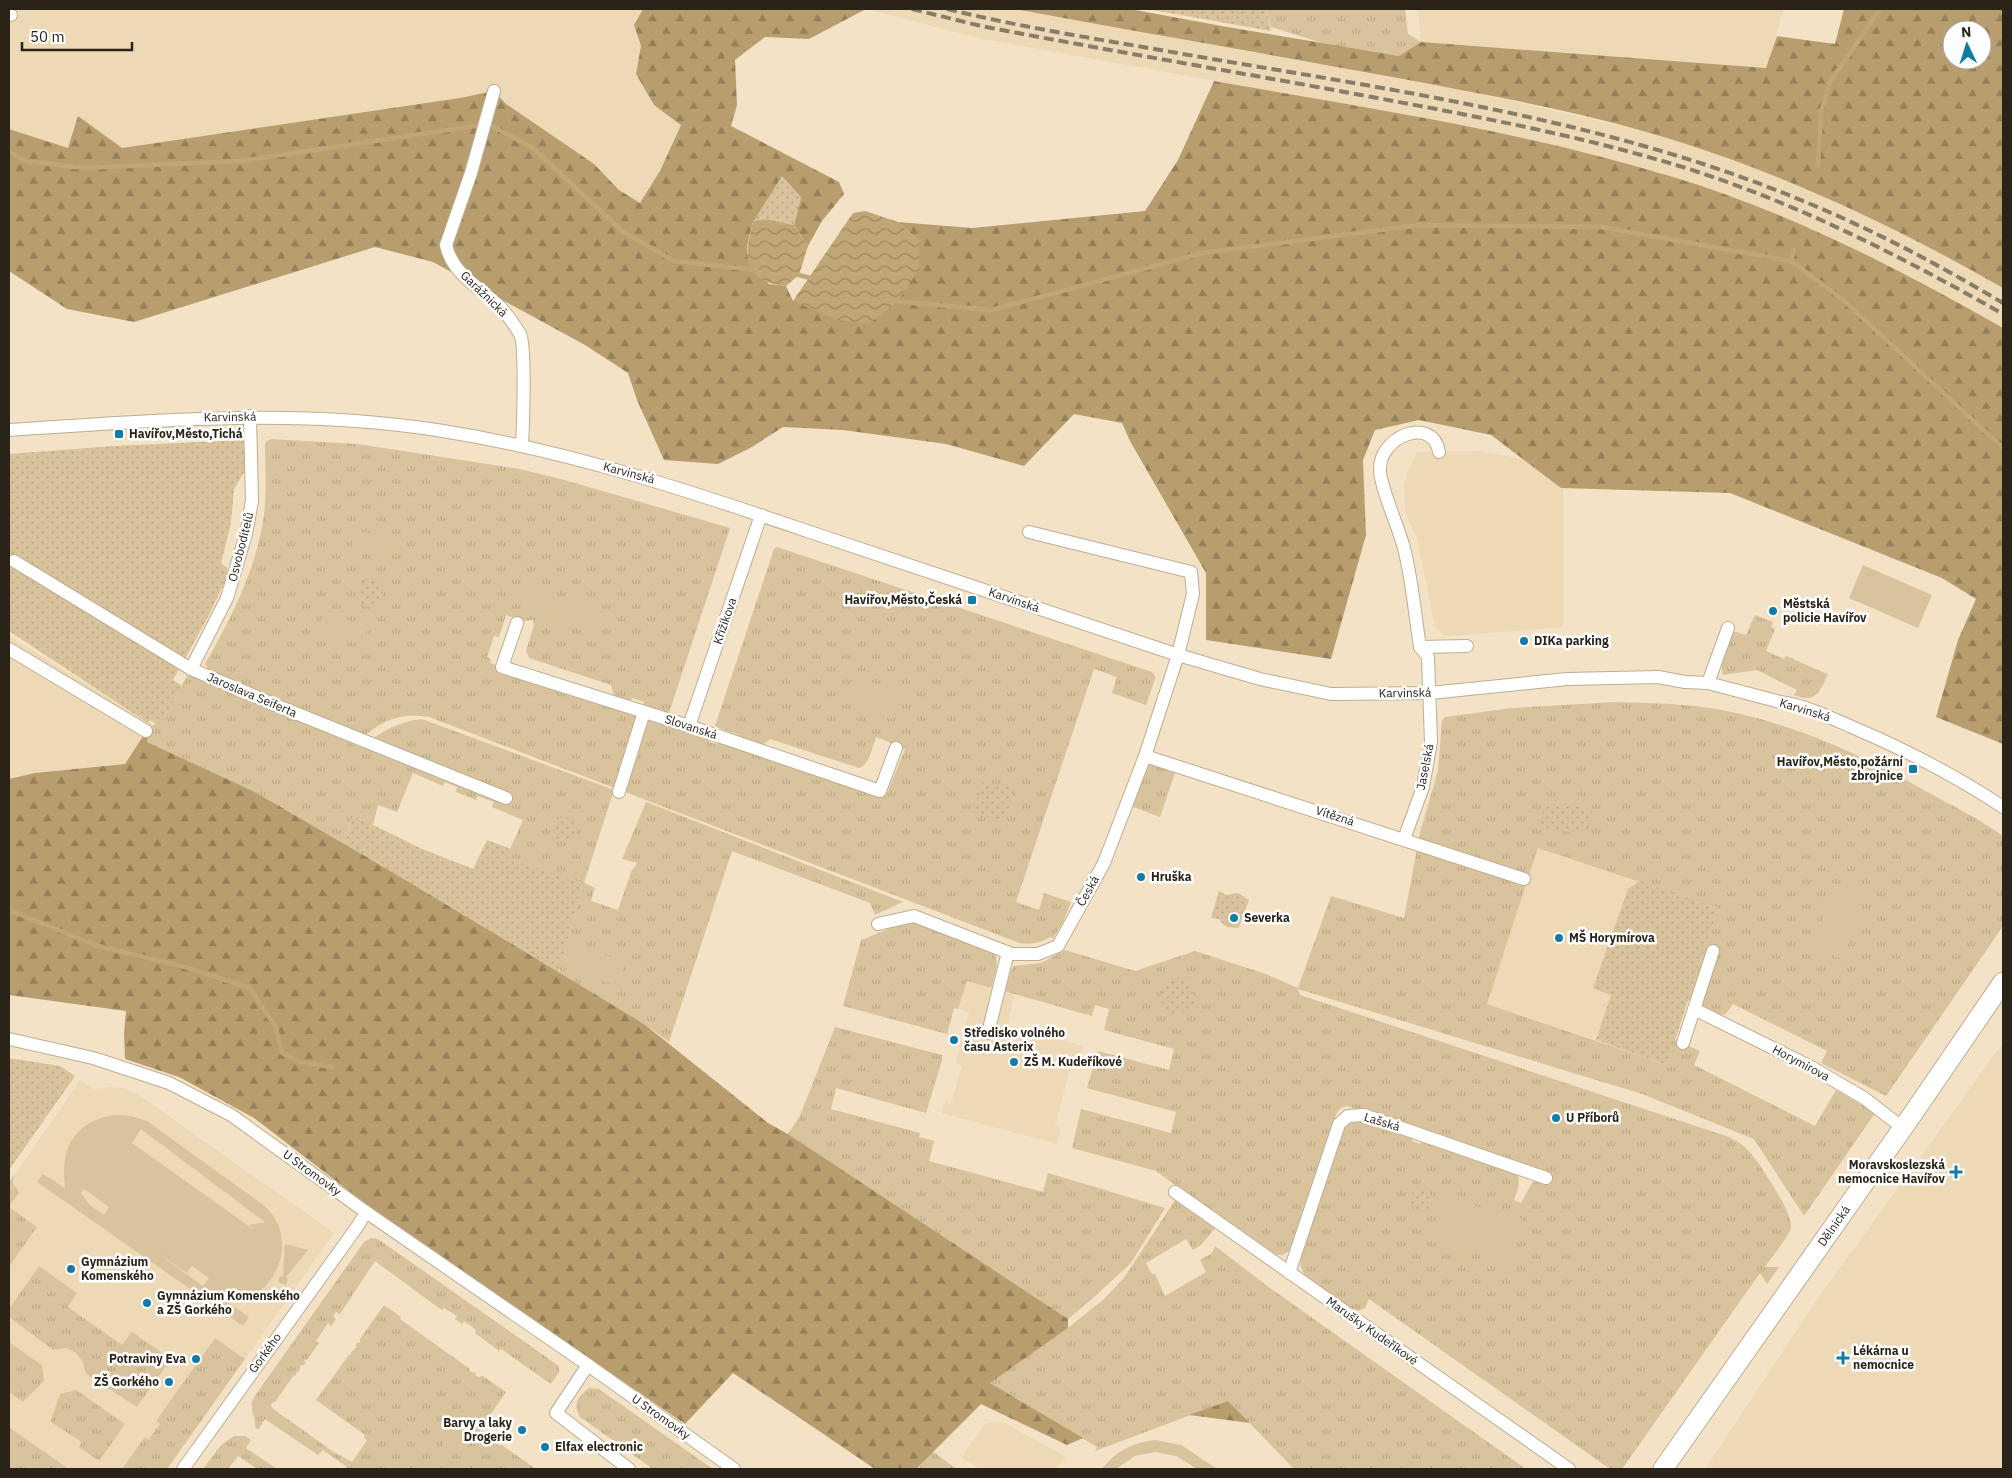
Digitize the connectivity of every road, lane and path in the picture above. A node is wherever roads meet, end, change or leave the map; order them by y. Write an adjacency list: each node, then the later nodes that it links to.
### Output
1 (492, 97): 4 (street, Garážnická)
2 (250, 416): 3 (street, Karvinská); 4 (street, Karvinská); 15 (street, Osvoboditelů)
3 (9, 430)
4 (522, 445): 6 (street, Karvinská)
5 (1439, 452): 12 (street, Jaselská)
6 (761, 515): 14 (street, Karvinská); 19 (street, Křižíkova)
7 (1029, 532): 14 (street, Česká)
8 (14, 561): 15 (street, Jaroslava Seiferta)
9 (517, 623): 18 (street, Slovanská)
10 (1728, 628): 16 (street)
11 (1467, 646): 12 (street)
12 (1420, 647): 17 (street, Jaselská)
13 (9, 648): 20 (street)
14 (1178, 655): 17 (street, Karvinská); 22 (street, Česká)
15 (191, 668): 24 (street, Jaroslava Seiferta)
16 (1708, 683): 17 (street, Karvinská); 25 (street, Karvinská)
17 (1430, 693): 26 (street, Jaselská)
18 (644, 712): 19 (street, Slovanská); 23 (street)
19 (689, 726): 21 (street, Slovanská)
20 (146, 731)
21 (896, 748)
22 (1145, 756): 26 (street, Vítězná); 30 (street, Česká)
23 (619, 792)
24 (506, 798)
25 (2003, 807)
26 (1404, 838): 27 (street, Vítězná)
27 (1524, 879)
28 (878, 924): 30 (street, Česká)
29 (1713, 951): 32 (street)
30 (1008, 952): 33 (street)
31 (2003, 982): 36 (street, Dělnická)
32 (1694, 1009): 35 (street); 36 (street, Horymírova)
33 (988, 1033)
34 (9, 1039): 39 (street, U Stromovky)
35 (1683, 1043)
36 (1903, 1128): 46 (street, Dělnická)
37 (1546, 1178): 40 (street, Lašská)
38 (1175, 1192): 40 (street, Marušky Kudeříkové)
39 (366, 1212): 41 (street, U Stromovky); 42 (street, Gorkého)
40 (1289, 1273): 45 (street, Marušky Kudeříkové)
41 (588, 1365): 43 (street); 44 (street, U Stromovky)
42 (183, 1469)
43 (629, 1469)
44 (734, 1469)
45 (1569, 1469)
46 (1663, 1469)

